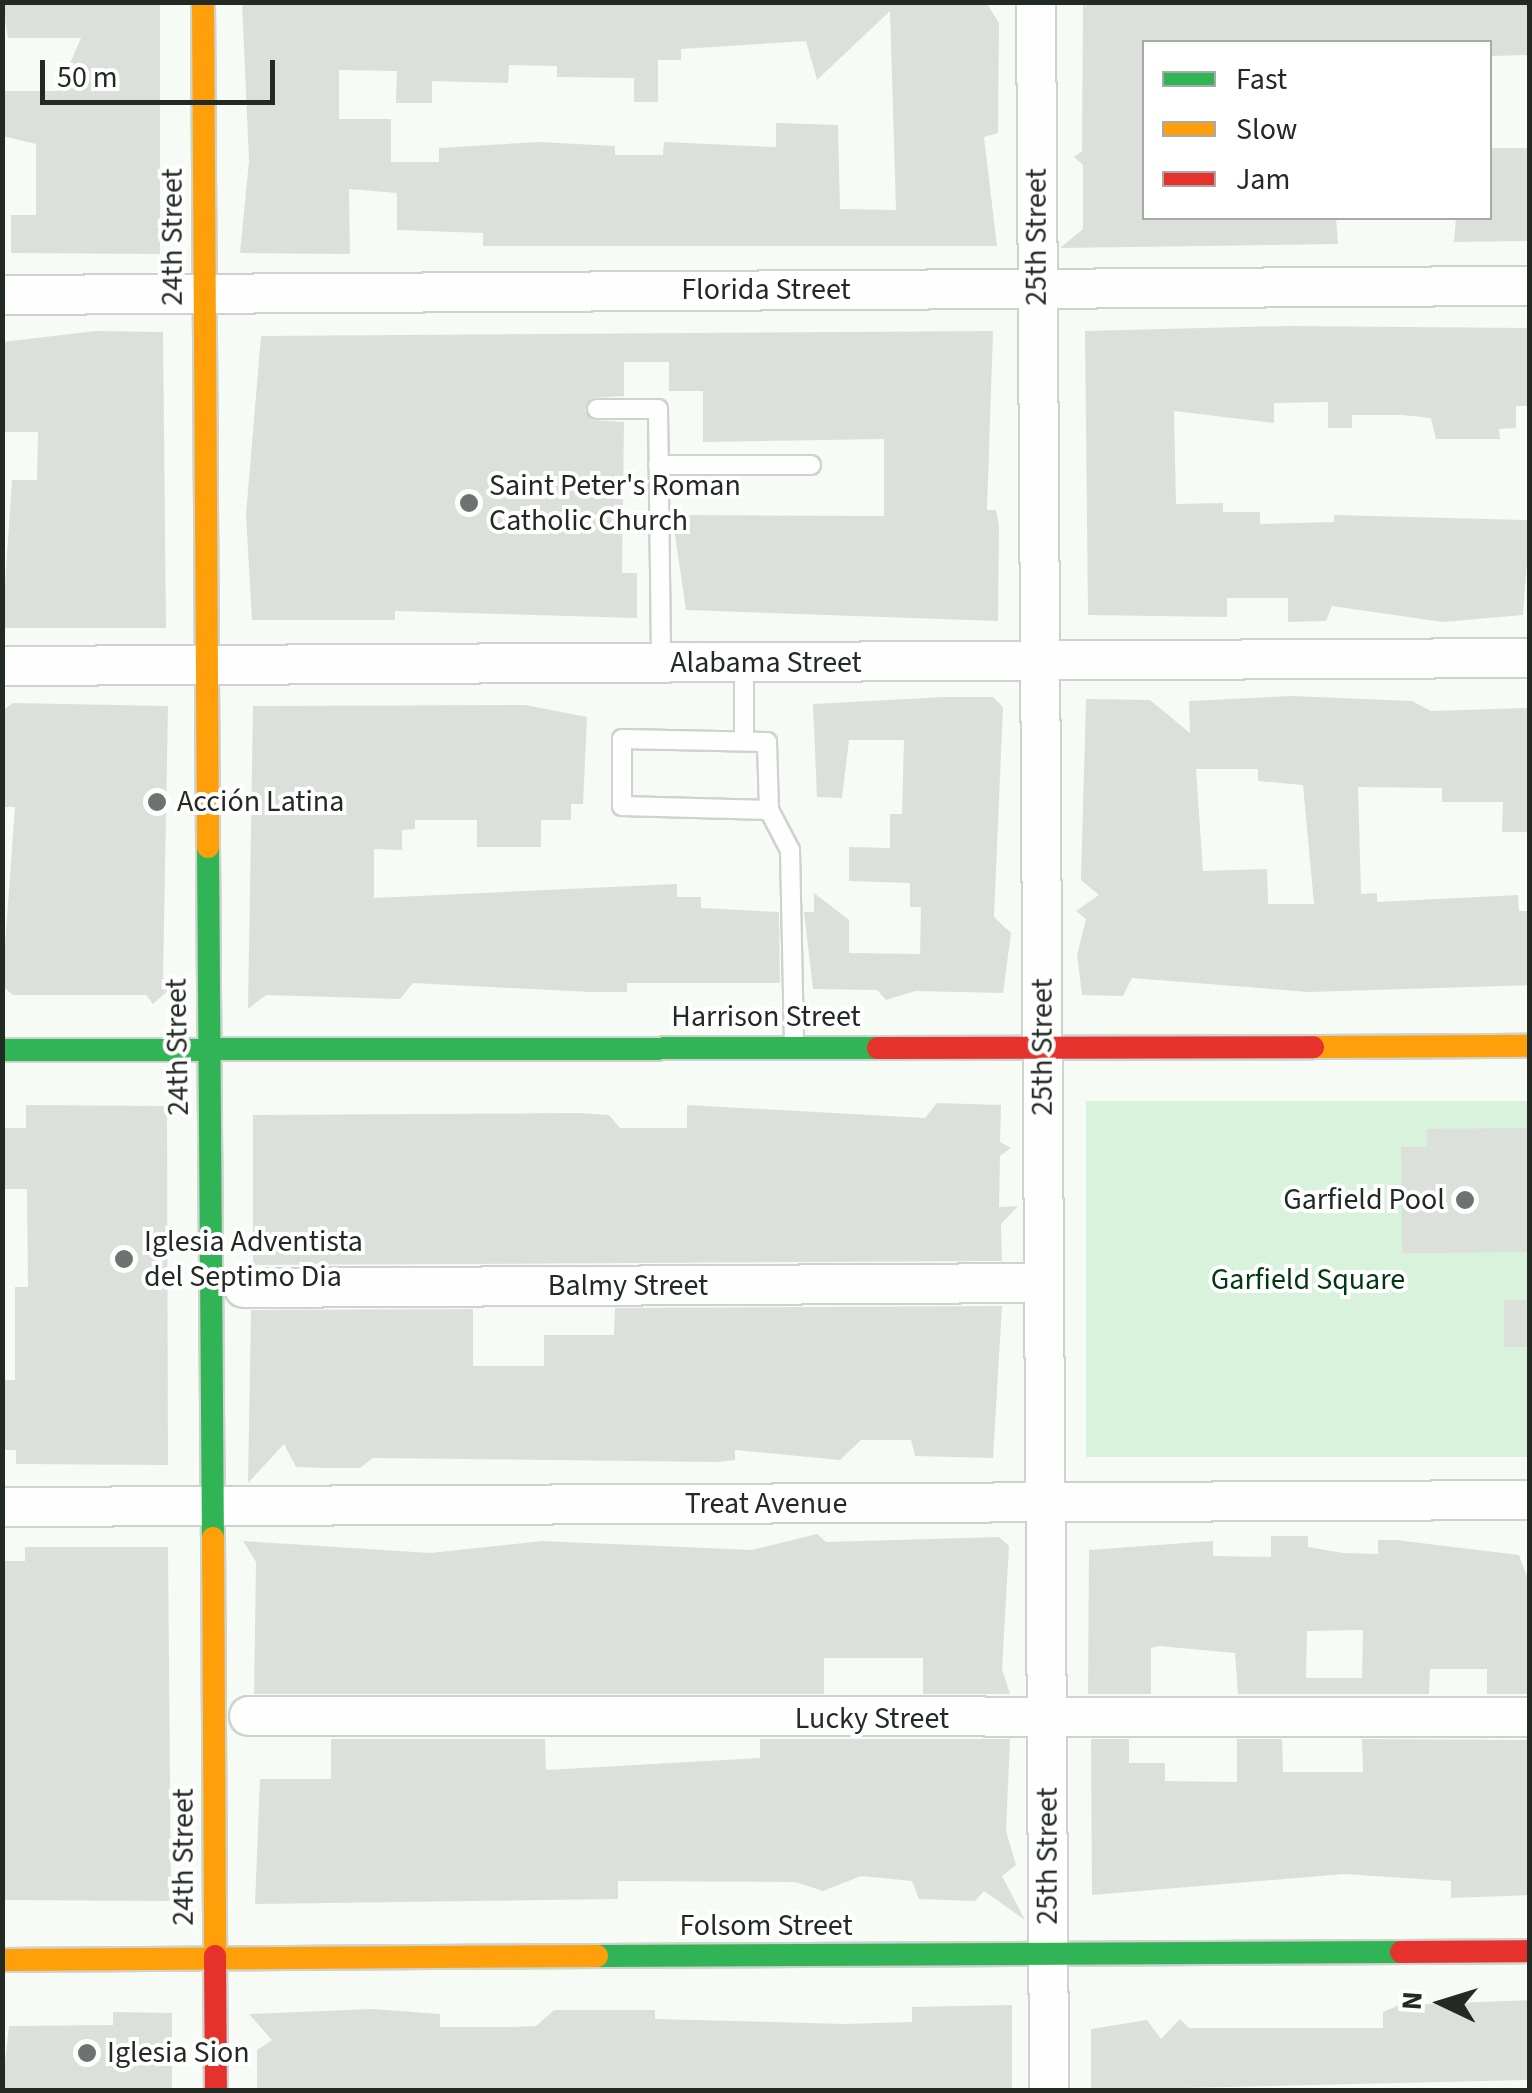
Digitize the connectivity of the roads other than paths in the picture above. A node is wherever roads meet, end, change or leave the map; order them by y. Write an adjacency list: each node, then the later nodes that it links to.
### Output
1 (202, 2): 5 (street, 24th Street)
2 (1036, 2): 4 (street, 25th Street)
3 (1530, 286): 4 (street, Florida Street)
4 (1038, 289): 5 (street, Florida Street); 12 (street, 25th Street)
5 (204, 294): 6 (street, Florida Street); 14 (street, 24th Street)
6 (2, 295)
7 (597, 409): 8 (lane)
8 (658, 464): 9 (lane); 13 (lane)
9 (811, 465)
10 (1530, 658): 12 (street, Alabama Street)
11 (744, 662): 12 (street, Alabama Street); 13 (street, Alabama Street); 16 (lane)
12 (1040, 662): 21 (street, 25th Street)
13 (660, 663): 14 (street, Alabama Street)
14 (206, 665): 15 (street, Alabama Street); 18 (street, 24th Street)
15 (2, 666)
16 (744, 741): 17 (lane); 17 (lane)
17 (770, 810): 20 (lane)
18 (208, 1044): 20 (street, Harrison Street); 22 (street, Harrison Street); 24 (street, 24th Street)
19 (1530, 1046): 21 (street, Harrison Street)
20 (794, 1047): 21 (street, Harrison Street)
21 (1043, 1049): 23 (street, 25th Street)
22 (2, 1050)
23 (1044, 1283): 24 (street, Balmy Street); 26 (street, 25th Street)
24 (228, 1288): 27 (street, 24th Street)
25 (1530, 1500): 26 (street, Treat Avenue)
26 (1046, 1503): 27 (street, Treat Avenue); 31 (street, 25th Street)
27 (212, 1507): 28 (street, Treat Avenue); 29 (street, 24th Street)
28 (2, 1508)
29 (231, 1716): 31 (street, Lucky Street); 34 (street, 24th Street)
30 (1530, 1717): 31 (street, Lucky Street)
31 (1048, 1720): 33 (street, 25th Street)
32 (1530, 1951): 33 (street, Folsom Street)
33 (1048, 1954): 34 (street, Folsom Street); 37 (street, 25th Street)
34 (215, 1959): 35 (street, Folsom Street); 36 (street, 24th Street)
35 (2, 1960)
36 (216, 2090)
37 (1049, 2090)

